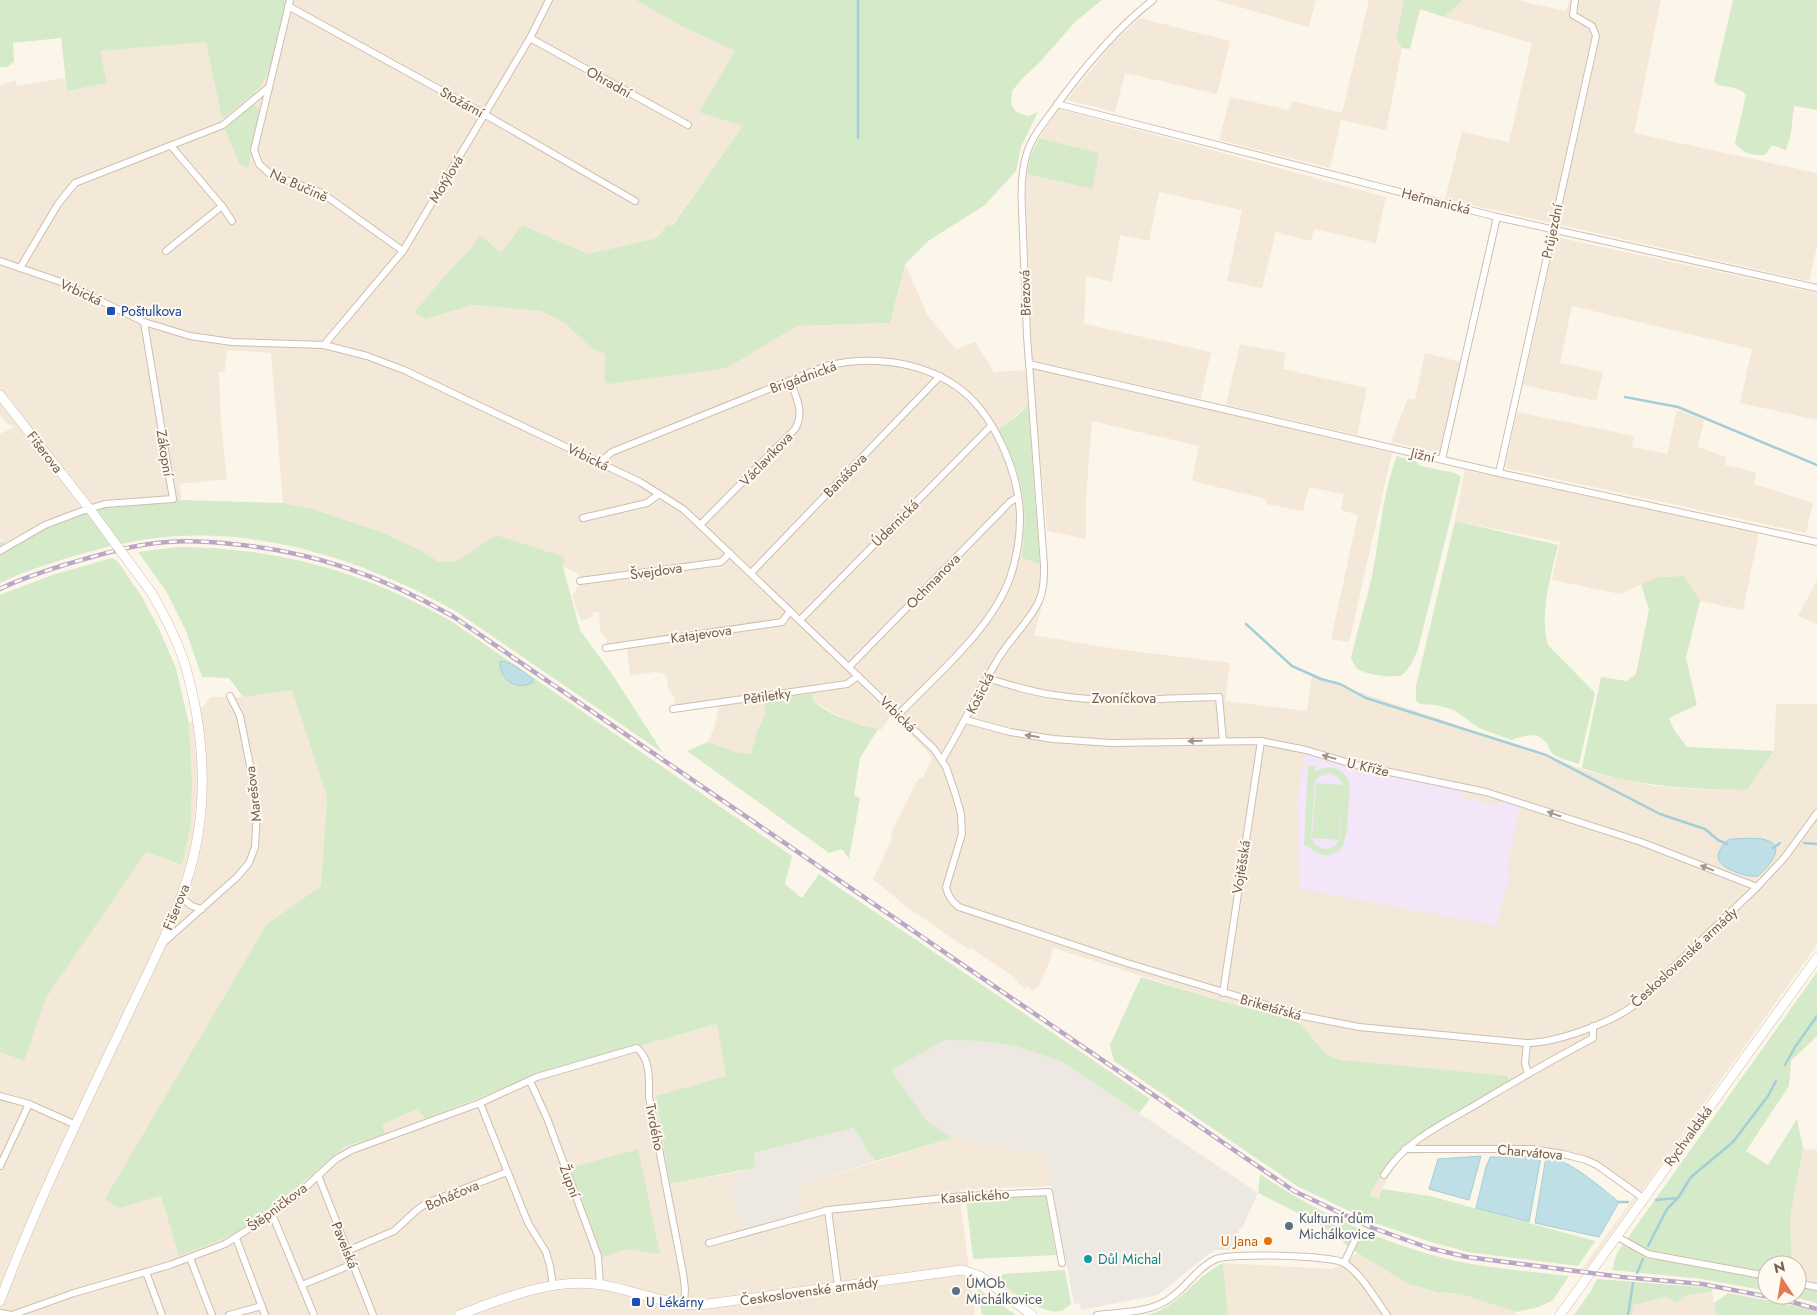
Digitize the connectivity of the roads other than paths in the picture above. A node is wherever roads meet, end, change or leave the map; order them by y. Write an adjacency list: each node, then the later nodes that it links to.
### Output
1 (549, 0): 5 (street, Motýlová)
2 (1154, 0): 7 (street, Březová)
3 (1575, 0): 15 (street, Průjezdní)
4 (289, 3): 6 (street, Na Bučině); 8 (street, Stožární)
5 (530, 38): 8 (street, Motýlová); 9 (street, Ohradní)
6 (269, 87): 10 (street); 17 (street, Na Bučině)
7 (1057, 104): 13 (street, Heřmanická); 23 (street, Březová)
8 (484, 114): 11 (street, Stožární); 17 (street, Motýlová)
9 (688, 125)
10 (171, 146): 12 (street); 19 (street)
11 (635, 202)
12 (222, 206): 14 (street); 16 (street)
13 (1497, 217): 15 (street, Heřmanická); 28 (street)
14 (232, 220)
15 (1552, 229): 20 (street, Heřmanická); 30 (street, Průjezdní)
16 (166, 251)
17 (403, 252): 22 (street, Motýlová)
18 (0, 261): 19 (street, Vrbická)
19 (20, 268): 21 (street, Vrbická)
20 (1817, 288)
21 (144, 322): 22 (street, Vrbická); 33 (street, Zákopní)
22 (324, 345): 29 (street, Vrbická)
23 (1029, 364): 28 (street, Jižní); 43 (street, Březová)
24 (940, 376): 25 (street, Brigádnická); 27 (street, Brigádnická); 39 (street, Banášova)
25 (790, 381): 29 (street, Brigádnická); 35 (street, Václavíkova)
26 (0, 395): 33 (street, Fišerova)
27 (991, 426): 32 (street, Brigádnická); 42 (street, Údernická)
28 (1442, 459): 30 (street, Jižní)
29 (600, 462): 31 (street, Vrbická)
30 (1499, 473): 36 (street, Jižní)
31 (659, 494): 34 (street); 35 (street, Vrbická)
32 (1018, 498): 45 (street, Ochmanova); 50 (street, Brigádnická)
33 (90, 510): 37 (street); 57 (street, Fišerova, bridge)
34 (583, 518)
35 (700, 525): 38 (street, Vrbická)
36 (1817, 542)
37 (0, 552)
38 (730, 553): 39 (street, Vrbická); 40 (street, Švejdova)
39 (751, 573): 41 (street, Vrbická)
40 (580, 581)
41 (790, 611): 42 (street, Vrbická); 44 (street, Katajevova)
42 (800, 620): 45 (street, Vrbická)
43 (1020, 627): 47 (street, Košická)
44 (606, 648)
45 (849, 667): 46 (street, Vrbická)
46 (858, 676): 49 (street, Pětiletky); 50 (street, Vrbická)
47 (987, 678): 51 (street, Košická); 52 (street, Zvoníčkova)
48 (230, 696): 59 (street, Marešova)
49 (673, 709)
50 (898, 714): 54 (street, Vrbická)
51 (966, 720): 52 (street, U Kříže, one-way to 51); 54 (street, Košická)
52 (1223, 741): 53 (street, U Kříže)
53 (1261, 741): 56 (street, U Kříže, one-way to 53); 62 (street, Vojtěšská)
54 (942, 760): 58 (street, Vrbická)
55 (1817, 813): 56 (street, Československé armády)
56 (1757, 887): 63 (street, Československé armády)
57 (180, 897): 59 (street); 60 (street, Fišerova)
58 (959, 907): 62 (street, Briketářská)
59 (202, 909): 60 (street, Marešova)
60 (160, 946): 71 (street, Fišerova)
61 (1817, 958): 77 (street, Rychvaldská)
62 (1223, 993): 64 (street, Briketářská)
63 (1593, 1026): 64 (street, Briketářská); 65 (street)
64 (1527, 1043): 65 (street)
65 (1528, 1074): 72 (street)
66 (544, 1075): 67 (street, Štěpničkova); 96 (street, Tvrdého)
67 (530, 1081): 69 (street, Štěpničkova); 92 (street, Župní)
68 (0, 1096): 70 (street)
69 (480, 1103): 74 (street); 75 (street, Štěpničkova)
70 (29, 1104): 71 (street); 73 (street)
71 (76, 1125): 95 (street, Fišerova)
72 (1405, 1149): 76 (street); 77 (street, Charvátova)
73 (0, 1166)
74 (507, 1172): 84 (street, Boháčova); 93 (street)
75 (318, 1175): 79 (street, Štěpničkova); 84 (street, Pavelská)
76 (1384, 1175)
77 (1643, 1198): 81 (street, Rychvaldská)
78 (828, 1210): 83 (street, Kasalického); 86 (street, Kasalického); 94 (street)
79 (272, 1214): 82 (street, Štěpničkova); 91 (street)
80 (1357, 1236): 87 (street)
81 (1616, 1236): 90 (street); 110 (street, Rychvaldská)
82 (236, 1238): 85 (street, Štěpničkova); 97 (street)
83 (709, 1243)
84 (347, 1251): 88 (street, Pavelská)
85 (190, 1258): 89 (street, Štěpničkova); 101 (street)
86 (1062, 1263)
87 (1344, 1263): 99 (street); 109 (street)
88 (353, 1264): 91 (street); 105 (street, Pavelská)
89 (146, 1272): 98 (street, Štěpničkova); 100 (street)
90 (1757, 1274)
91 (302, 1285): 104 (street)
92 (600, 1285): 93 (street, Československé armády); 96 (street, Československé armády)
93 (554, 1286): 106 (street, Československé armády)
94 (838, 1286): 96 (street, Československé armády); 107 (street, Československé armády)
95 (0, 1301)
96 (684, 1304)
97 (262, 1306): 102 (street); 103 (street)
98 (0, 1313)
99 (1134, 1313): 108 (street)
100 (162, 1315)
101 (212, 1315)
102 (229, 1315)
103 (265, 1315)
104 (314, 1315)
105 (373, 1315)
106 (459, 1315)
107 (1032, 1315)
108 (1098, 1315)
109 (1387, 1315)
110 (1560, 1315)

